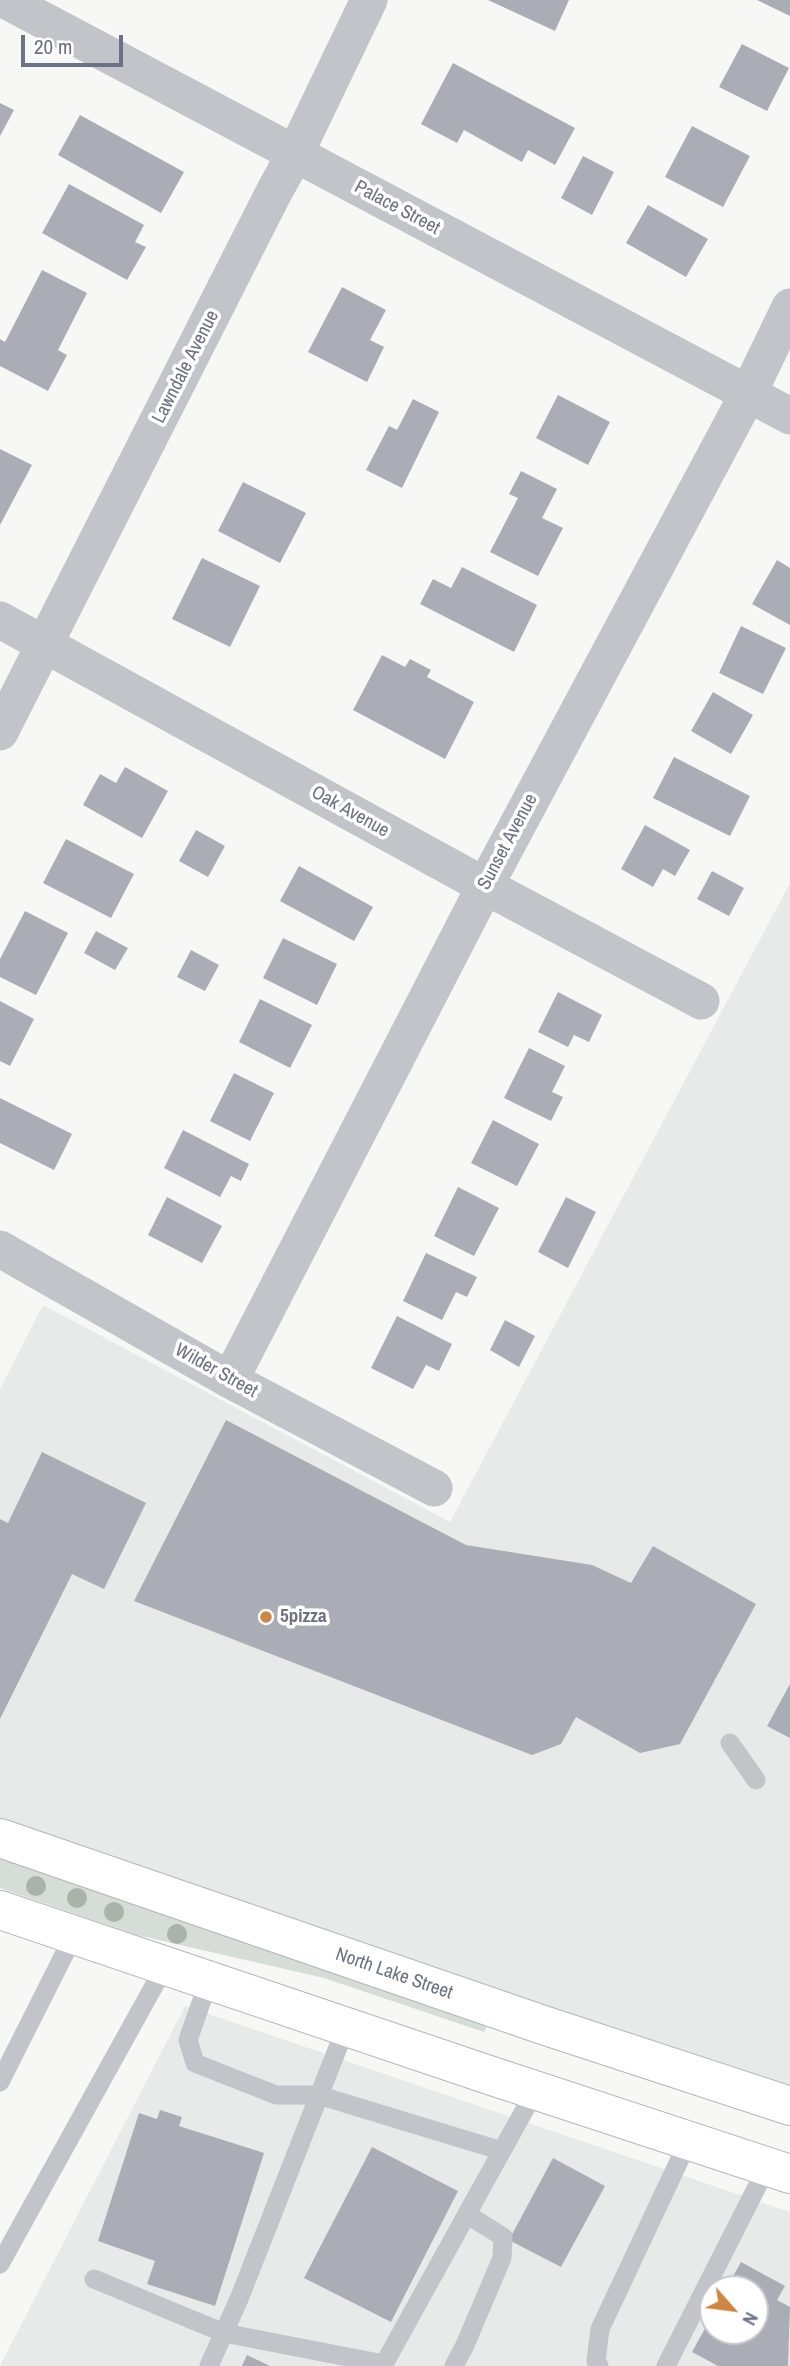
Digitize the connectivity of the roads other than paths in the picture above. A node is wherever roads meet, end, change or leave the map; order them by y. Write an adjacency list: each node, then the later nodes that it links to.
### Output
1 (5, 0): 3 (street, Palace Street)
2 (369, 0): 3 (street, Lawndale Avenue)
3 (295, 154): 5 (street, Palace Street); 8 (street, Lawndale Avenue)
4 (790, 307): 5 (street, Sunset Avenue)
5 (748, 394): 6 (street, Palace Street); 10 (street, Sunset Avenue)
6 (790, 416)
7 (0, 620): 8 (street, Oak Avenue)
8 (45, 644): 9 (street, Lawndale Avenue); 10 (street, Oak Avenue)
9 (0, 732)
10 (485, 886): 11 (street, Oak Avenue); 13 (street, Sunset Avenue)
11 (701, 1001)
12 (0, 1250): 13 (street, Wilder Street)
13 (230, 1380): 14 (street, Wilder Street)
14 (434, 1488)
15 (730, 1743): 16 (lane)
16 (755, 1780)
17 (0, 1838): 26 (main road, North Lake Street)
18 (0, 1910): 19 (main road)
19 (74, 1935): 20 (main road); 23 (lane)
20 (165, 1966): 21 (main road); 31 (lane)
21 (209, 1980): 22 (main road); 25 (lane)
22 (346, 2027): 24 (main road); 25 (lane)
23 (0, 2082)
24 (535, 2091): 27 (main road); 28 (lane)
25 (317, 2095): 28 (lane); 33 (lane)
26 (790, 2106)
27 (688, 2142): 29 (main road); 37 (lane)
28 (502, 2151): 30 (lane)
29 (778, 2171): 38 (lane)
30 (468, 2216): 34 (lane); 36 (lane)
31 (0, 2264)
32 (94, 2278): 33 (lane)
33 (224, 2333): 34 (lane); 35 (lane)
34 (387, 2365)
35 (209, 2366)
36 (454, 2366)
37 (599, 2366)
38 (666, 2366)

